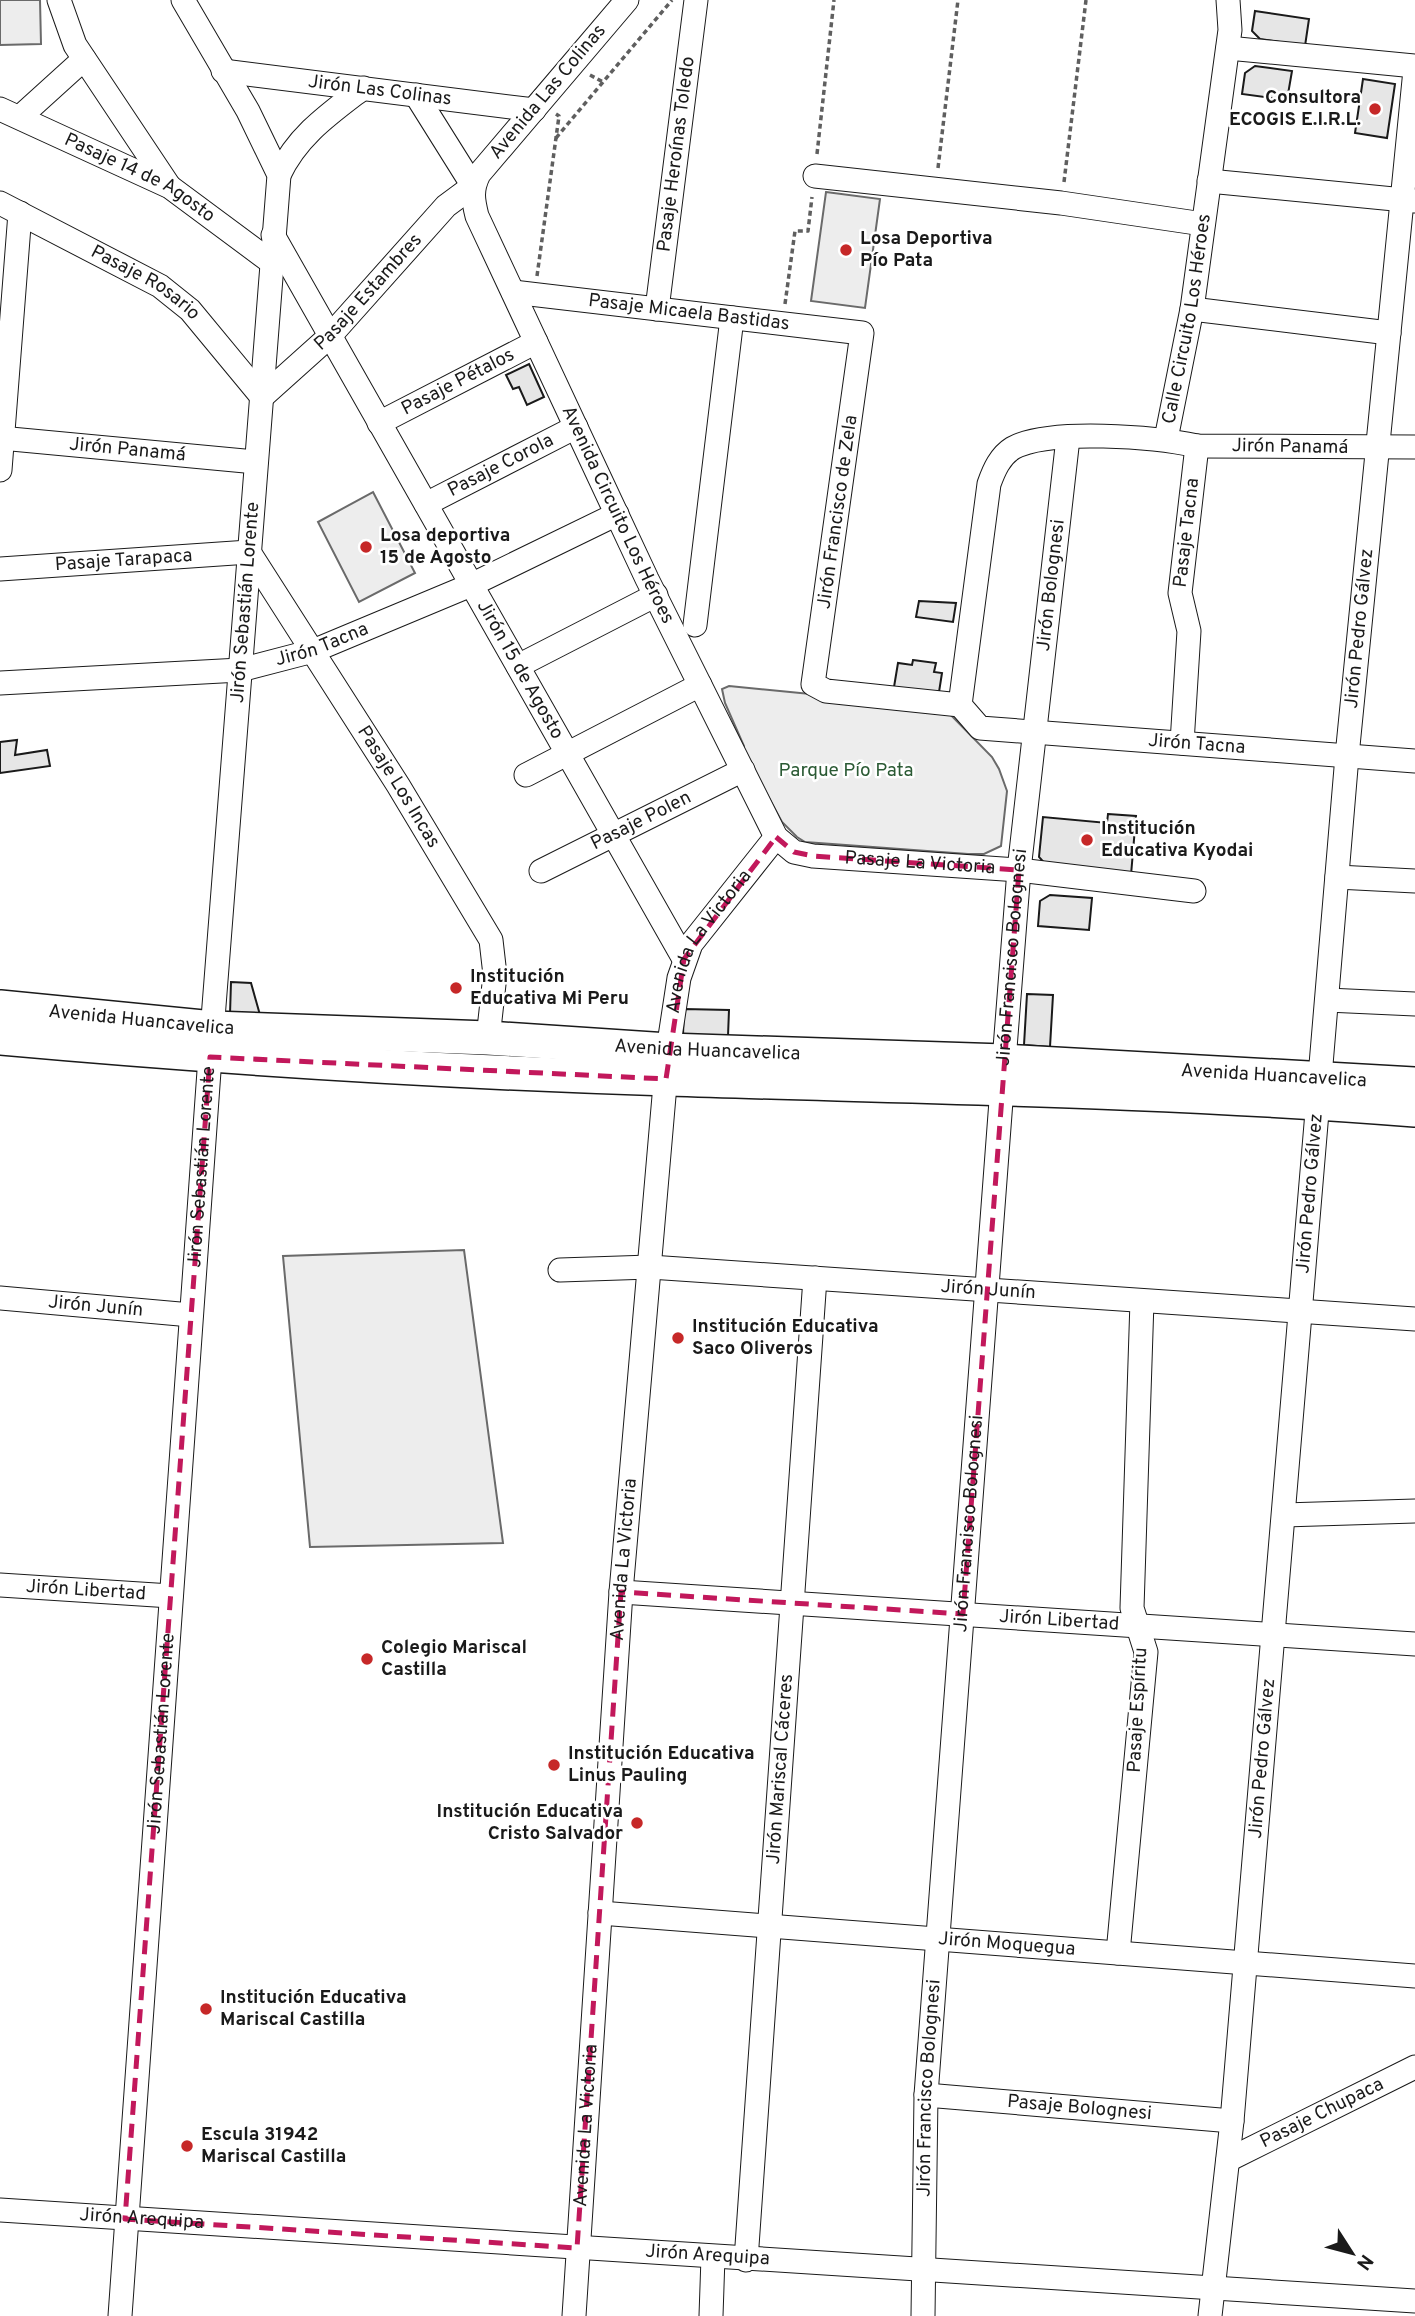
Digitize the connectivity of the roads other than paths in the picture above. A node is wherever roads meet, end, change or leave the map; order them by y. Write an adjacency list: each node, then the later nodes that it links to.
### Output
1 (58, 0): 7 (street)
2 (183, 0): 9 (street)
3 (627, 0): 12 (street, Avenida Las Colinas)
4 (695, 0): 25 (street, Pasaje Heroínas Toledo)
5 (1228, 0): 6 (street, Calle Circuito Los Héroes)
6 (1227, 48): 8 (street); 16 (street, Calle Circuito Los Héroes)
7 (84, 59): 13 (street); 18 (street)
8 (1415, 68): 19 (street, Jirón Pedro Gálvez)
9 (223, 71): 10 (street, Jirón Las Colinas); 14 (street)
10 (363, 88): 11 (street, Jirón Las Colinas); 14 (street)
11 (416, 95): 12 (street, Jirón Las Colinas); 17 (street)
12 (542, 109): 17 (street, Avenida Las Colinas)
13 (10, 113): 18 (street, Pasaje 14 de Agosto)
14 (279, 175): 22 (street, Jirón Sebastián Lorente)
15 (815, 176): 21 (street)
16 (1209, 181): 19 (street); 21 (street, Calle Circuito Los Héroes)
17 (473, 186): 24 (street, Avenida Circuito Los Héroes); 30 (street, Pasaje Estambres)
18 (170, 187): 23 (street, Pasaje 14 de Agosto)
19 (1409, 201): 29 (street, Jirón Pedro Gálvez)
20 (10, 208): 32 (street, Pasaje Rosario); 35 (street)
21 (1203, 224): 26 (street, Calle Circuito Los Héroes)
22 (273, 235): 23 (street, Jirón Sebastián Lorente); 30 (street, Jirón 15 de Agosto)
23 (271, 262): 32 (street, Jirón Sebastián Lorente)
24 (524, 294): 25 (street, Pasaje Micaela Bastidas); 31 (street, Avenida Circuito Los Héroes)
25 (657, 309): 27 (street, Pasaje Micaela Bastidas)
26 (1192, 309): 29 (street); 37 (street, Calle Circuito Los Héroes)
27 (732, 318): 28 (street, Pasaje Micaela Bastidas); 48 (street)
28 (862, 333): 54 (street, Jirón Francisco de Zela)
29 (1389, 333): 38 (street, Jirón Pedro Gálvez)
30 (330, 336): 32 (street, Pasaje Estambres); 33 (street, Jirón 15 de Agosto)
31 (536, 342): 33 (street, Pasaje Pétalos); 34 (street, Avenida Circuito Los Héroes)
32 (262, 397): 40 (street, Jirón Sebastián Lorente)
33 (379, 423): 42 (street, Jirón 15 de Agosto)
34 (576, 428): 42 (street, Pasaje Corola); 43 (street, Avenida Circuito Los Héroes)
35 (1, 438): 40 (street, Jirón Panamá); 41 (street)
36 (1068, 438): 37 (street, Calle Circuito Los Héroes); 54 (street, Calle Circuito Los Héroes); 55 (street, Jirón Bolognesi)
37 (1166, 439): 39 (street, Jirón Panamá)
38 (1402, 444): 39 (street, Jirón Panamá); 58 (street, Jirón Pedro Gálvez)
39 (1197, 446): 56 (street, Pasaje Tacna)
40 (256, 462): 44 (street, Jirón Sebastián Lorente)
41 (0, 470)
42 (426, 504): 46 (street, Jirón 15 de Agosto)
43 (617, 514): 46 (street, Jirón Tacna); 47 (street, Avenida Circuito Los Héroes)
44 (249, 552): 45 (street, Pasaje Tarapaca); 49 (street, Pasaje Los Incas); 51 (street, Jirón Sebastián Lorente)
45 (0, 569)
46 (471, 584): 49 (street, Jirón Tacna); 50 (street, Jirón 15 de Agosto)
47 (656, 595): 50 (street); 53 (street, Avenida Circuito Los Héroes)
48 (695, 625)
49 (313, 651): 51 (street, Jirón Tacna); 74 (street, Pasaje Los Incas)
50 (518, 666): 57 (street, Jirón 15 de Agosto)
51 (240, 670): 52 (street, Jirón Tacna); 75 (street, Jirón Sebastián Lorente)
52 (0, 683)
53 (701, 685): 57 (street); 60 (street, Avenida Circuito Los Héroes)
54 (960, 705): 55 (street, Jirón Tacna)
55 (1036, 732): 56 (street, Jirón Tacna); 64 (street, Jirón Francisco Bolognesi)
56 (1182, 743): 58 (street, Jirón Tacna)
57 (568, 754): 61 (street); 62 (street, Jirón 15 de Agosto)
58 (1347, 756): 59 (street, Jirón Tacna); 66 (street, Jirón Pedro Gálvez)
59 (1415, 761)
60 (743, 771): 62 (street, Pasaje Polen); 63 (street, Avenida Circuito Los Héroes)
61 (526, 775)
62 (613, 835): 65 (street, Pasaje Polen); 69 (street, Jirón 15 de Agosto)
63 (776, 837): 64 (street, Pasaje La Victoria); 69 (street, Avenida La Victoria)
64 (1019, 870): 68 (street, Pasaje La Victoria); 77 (street, Jirón Francisco Bolognesi)
65 (541, 871)
66 (1337, 877): 67 (street); 70 (street, Jirón Pedro Gálvez)
67 (1415, 881)
68 (1194, 891)
69 (684, 959): 76 (street, Avenida La Victoria)
70 (1327, 1000): 71 (street); 79 (street, Jirón Pedro Gálvez)
71 (1415, 1004)
72 (0, 1007): 75 (highway, Avenida Huancavelica)
73 (0, 1038): 75 (highway, Avenida Huancavelica)
74 (488, 1038): 75 (highway, Avenida Huancavelica); 76 (highway, Avenida Huancavelica)
75 (211, 1042): 76 (highway, Avenida Huancavelica); 88 (street, Jirón Sebastián Lorente)
76 (667, 1065): 77 (highway, Avenida Huancavelica); 81 (street, Avenida La Victoria)
77 (1003, 1074): 79 (highway, Avenida Huancavelica); 84 (street, Jirón Francisco Bolognesi)
78 (1415, 1084): 79 (highway, Avenida Huancavelica)
79 (1320, 1090): 80 (highway, Avenida Huancavelica); 87 (street, Jirón Pedro Gálvez)
80 (1415, 1110)
81 (650, 1267): 82 (street, Jirón Junín); 83 (street, Jirón Junín); 93 (street, Avenida La Victoria)
82 (559, 1270)
83 (815, 1278): 84 (street, Jirón Junín); 95 (street, Jirón Mariscal Cáceres)
84 (987, 1290): 86 (street, Jirón Junín); 96 (street, Jirón Francisco Bolognesi)
85 (0, 1298): 88 (street, Jirón Junín)
86 (1142, 1301): 87 (street, Jirón Junín); 97 (street, Pasaje Espíritu)
87 (1301, 1312): 89 (street, Jirón Junín); 91 (street, Jirón Pedro Gálvez)
88 (191, 1315): 94 (street, Jirón Sebastián Lorente)
89 (1415, 1320)
90 (1415, 1511): 91 (street)
91 (1284, 1515): 98 (street, Jirón Pedro Gálvez)
92 (0, 1585): 94 (street, Jirón Libertad)
93 (621, 1592): 95 (street, Jirón Libertad); 100 (street, Avenida La Victoria)
94 (171, 1595): 111 (street, Jirón Sebastián Lorente)
95 (792, 1603): 96 (street, Jirón Libertad); 101 (street, Jirón Mariscal Cáceres)
96 (962, 1615): 97 (street, Jirón Libertad); 102 (street, Jirón Francisco Bolognesi)
97 (1139, 1626): 98 (street, Jirón Libertad); 103 (street, Pasaje Espíritu)
98 (1273, 1634): 99 (street, Jirón Libertad); 104 (street, Jirón Pedro Gálvez)
99 (1415, 1644)
100 (600, 1913): 101 (street, Jirón Moquegua); 112 (street, Avenida La Victoria)
101 (769, 1926): 102 (street, Jirón Moquegua); 114 (street, Jirón Mariscal Cáceres)
102 (938, 1939): 103 (street, Jirón Moquegua); 107 (street, Jirón Francisco Bolognesi)
103 (1118, 1953): 104 (street, Jirón Moquegua)
104 (1245, 1963): 105 (street, Jirón Moquegua); 108 (street, Jirón Pedro Gálvez)
105 (1415, 1976)
106 (1415, 2067): 109 (street, Pasaje Chupaca)
107 (926, 2095): 108 (street, Pasaje Bolognesi); 115 (street, Jirón Francisco Bolognesi)
108 (1232, 2121): 109 (street, Jirón Pedro Gálvez)
109 (1228, 2160): 116 (street, Jirón Pedro Gálvez)
110 (0, 2210): 111 (street, Jirón Arequipa)
111 (125, 2219): 112 (street, Jirón Arequipa); 118 (street, Jirón Sebastián Lorente)
112 (577, 2248): 113 (street, Jirón Arequipa); 119 (street, Avenida La Victoria)
113 (713, 2258): 114 (street, Jirón Arequipa); 120 (street)
114 (746, 2260): 115 (street, Jirón Arequipa)
115 (925, 2272): 116 (street, Jirón Arequipa); 121 (street, Jirón Francisco Bolognesi)
116 (1211, 2288): 117 (street, Jirón Arequipa); 122 (street, Jirón Pedro Gálvez)
117 (1415, 2301)
118 (120, 2316)
119 (574, 2316)
120 (711, 2316)
121 (923, 2316)
122 (1210, 2316)

